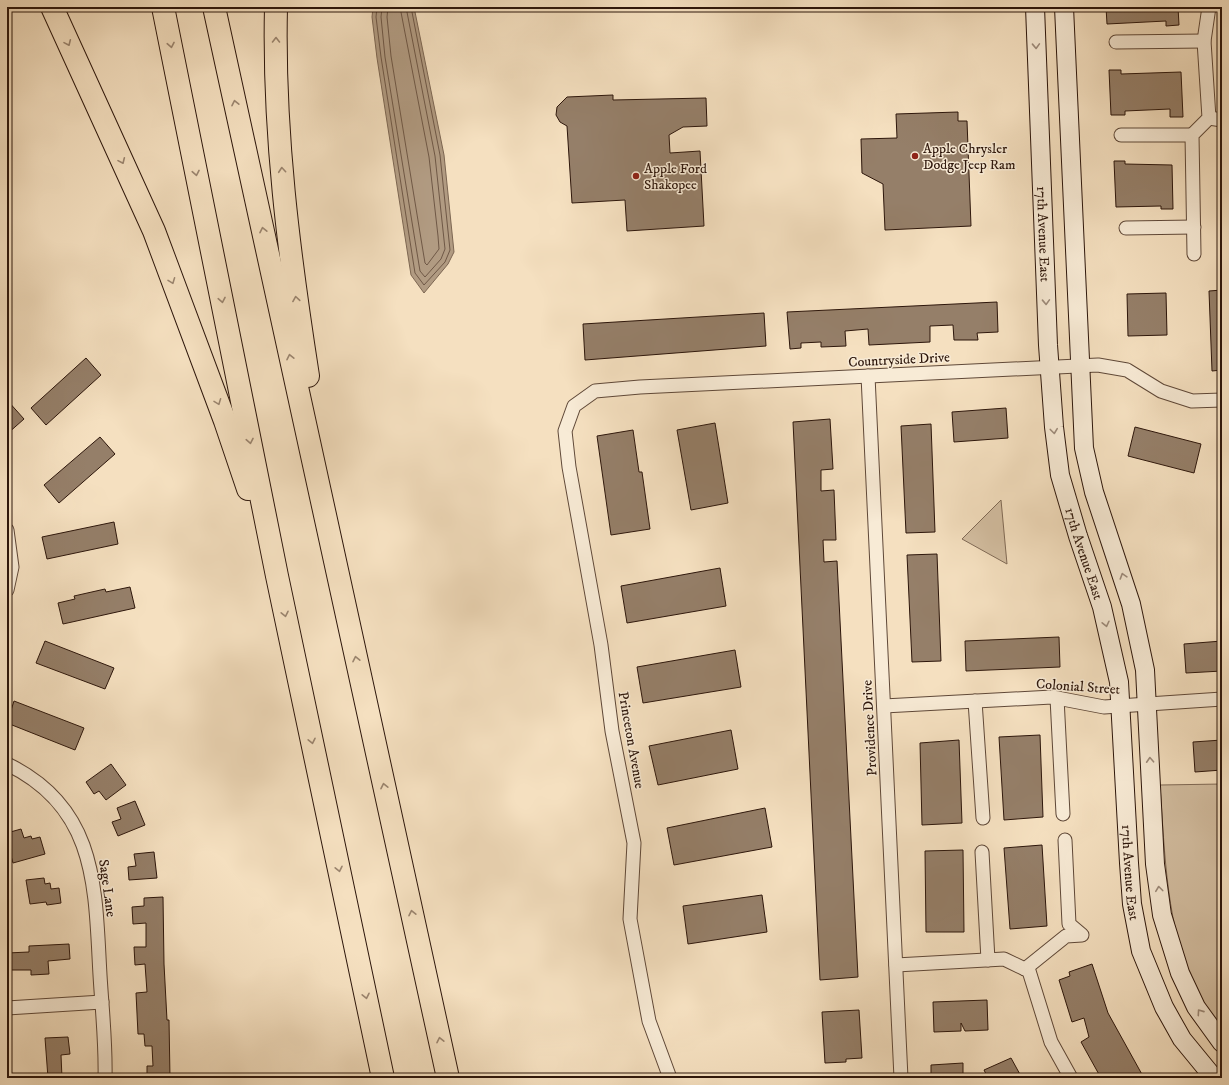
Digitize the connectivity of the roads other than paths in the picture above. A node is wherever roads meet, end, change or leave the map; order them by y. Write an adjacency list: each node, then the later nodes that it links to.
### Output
1 (52, 7): 22 (highway, one-way to 22)
2 (163, 7): 22 (highway, one-way to 22)
3 (214, 7): 24 (highway, one-way to 3)
4 (276, 7): 24 (highway, one-way to 4)
5 (1035, 7): 17 (street, 17th Avenue East, one-way to 17)
6 (1064, 7): 16 (street, 17th Avenue East)
7 (1209, 7): 8 (street)
8 (1204, 41): 9 (street); 10 (street)
9 (1116, 42)
10 (1216, 119): 12 (street)
11 (1121, 135): 12 (street)
12 (1192, 135): 13 (street)
13 (1194, 227): 14 (street); 15 (street)
14 (1126, 228)
15 (1194, 254)
16 (1080, 366): 17 (street, Countryside Drive); 19 (street, Countryside Drive); 28 (street, 17th Avenue East, one-way to 16)
17 (1050, 367): 18 (street, Countryside Drive); 30 (street, 17th Avenue East, one-way to 30)
18 (868, 376): 20 (street, Countryside Drive); 29 (street, Providence Drive)
19 (1222, 400)
20 (574, 406): 45 (street, Princeton Avenue)
21 (7, 530): 23 (street)
22 (277, 576): 43 (highway, one-way to 43)
23 (7, 590)
24 (343, 600): 44 (highway, one-way to 24)
25 (1057, 698): 27 (street, Colonial Street); 30 (street, Colonial Street); 32 (street)
26 (1222, 699): 28 (street, Colonial Street)
27 (975, 701): 29 (street, Colonial Street); 33 (street)
28 (1147, 703): 30 (street, Colonial Street); 41 (street, 17th Avenue East, one-way to 28)
29 (884, 706): 37 (street, Providence Drive)
30 (1120, 706): 48 (street, 17th Avenue East)
31 (7, 764): 39 (street, Sage Lane)
32 (1063, 814)
33 (983, 818)
34 (1065, 840): 38 (street)
35 (982, 852): 36 (street)
36 (988, 960): 37 (street); 38 (street)
37 (896, 965): 46 (street, Providence Drive)
38 (1025, 969): 47 (street)
39 (102, 1002): 40 (street); 42 (street, Sage Lane)
40 (7, 1008)
41 (1222, 1043)
42 (105, 1078)
43 (383, 1078)
44 (448, 1078)
45 (670, 1078)
46 (902, 1078)
47 (1071, 1078)
48 (1214, 1078)

